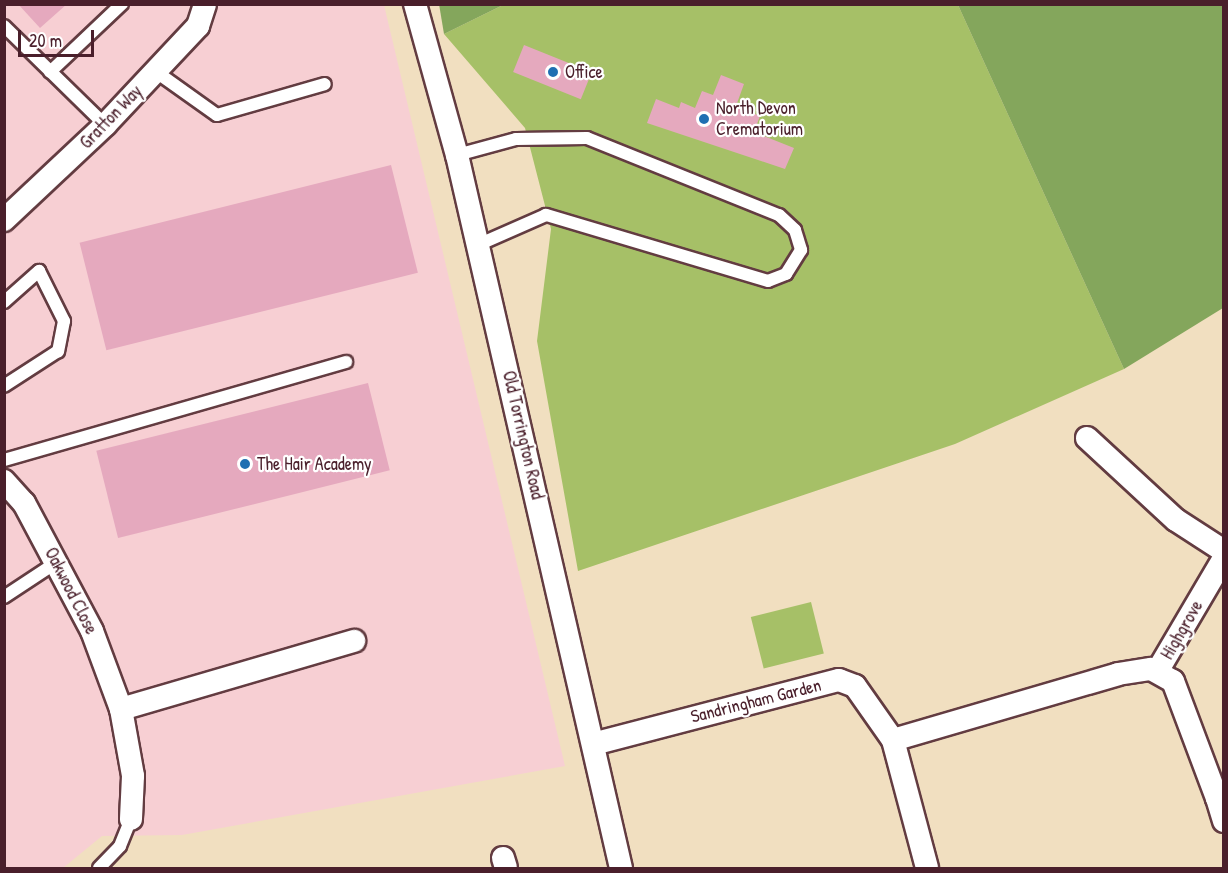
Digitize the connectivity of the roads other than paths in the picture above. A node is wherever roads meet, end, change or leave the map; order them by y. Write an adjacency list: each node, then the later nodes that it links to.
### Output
1 (122, 4): 6 (lane)
2 (205, 4): 5 (street, Gratton Way)
3 (415, 4): 9 (street, Old Torrington Road)
4 (4, 26): 6 (lane)
5 (155, 71): 7 (lane); 8 (street, Gratton Way)
6 (50, 72): 8 (lane)
7 (325, 84)
8 (105, 125): 10 (street, Gratton Way)
9 (457, 155): 11 (street, Old Torrington Road); 11 (lane)
10 (4, 220)
11 (478, 245): 26 (street, Old Torrington Road)
12 (4, 302): 14 (lane)
13 (346, 362): 16 (lane)
14 (4, 386)
15 (1087, 438): 18 (street)
16 (4, 460)
17 (4, 481): 20 (street, Oakwood Close)
18 (1224, 551)
19 (1224, 558): 23 (street, Highgrove)
20 (57, 562): 21 (lane); 24 (street, Oakwood Close)
21 (4, 597)
22 (354, 641): 24 (street)
23 (1158, 670): 25 (street); 27 (street)
24 (122, 709): 28 (street, Oakwood Close)
25 (893, 740): 26 (street, Sandringham Garden); 32 (street, Sandringham Garden)
26 (593, 744): 31 (street, Old Torrington Road)
27 (1220, 798): 29 (street)
28 (131, 819): 30 (lane)
29 (1224, 821)
30 (99, 868)
31 (621, 868)
32 (927, 868)

